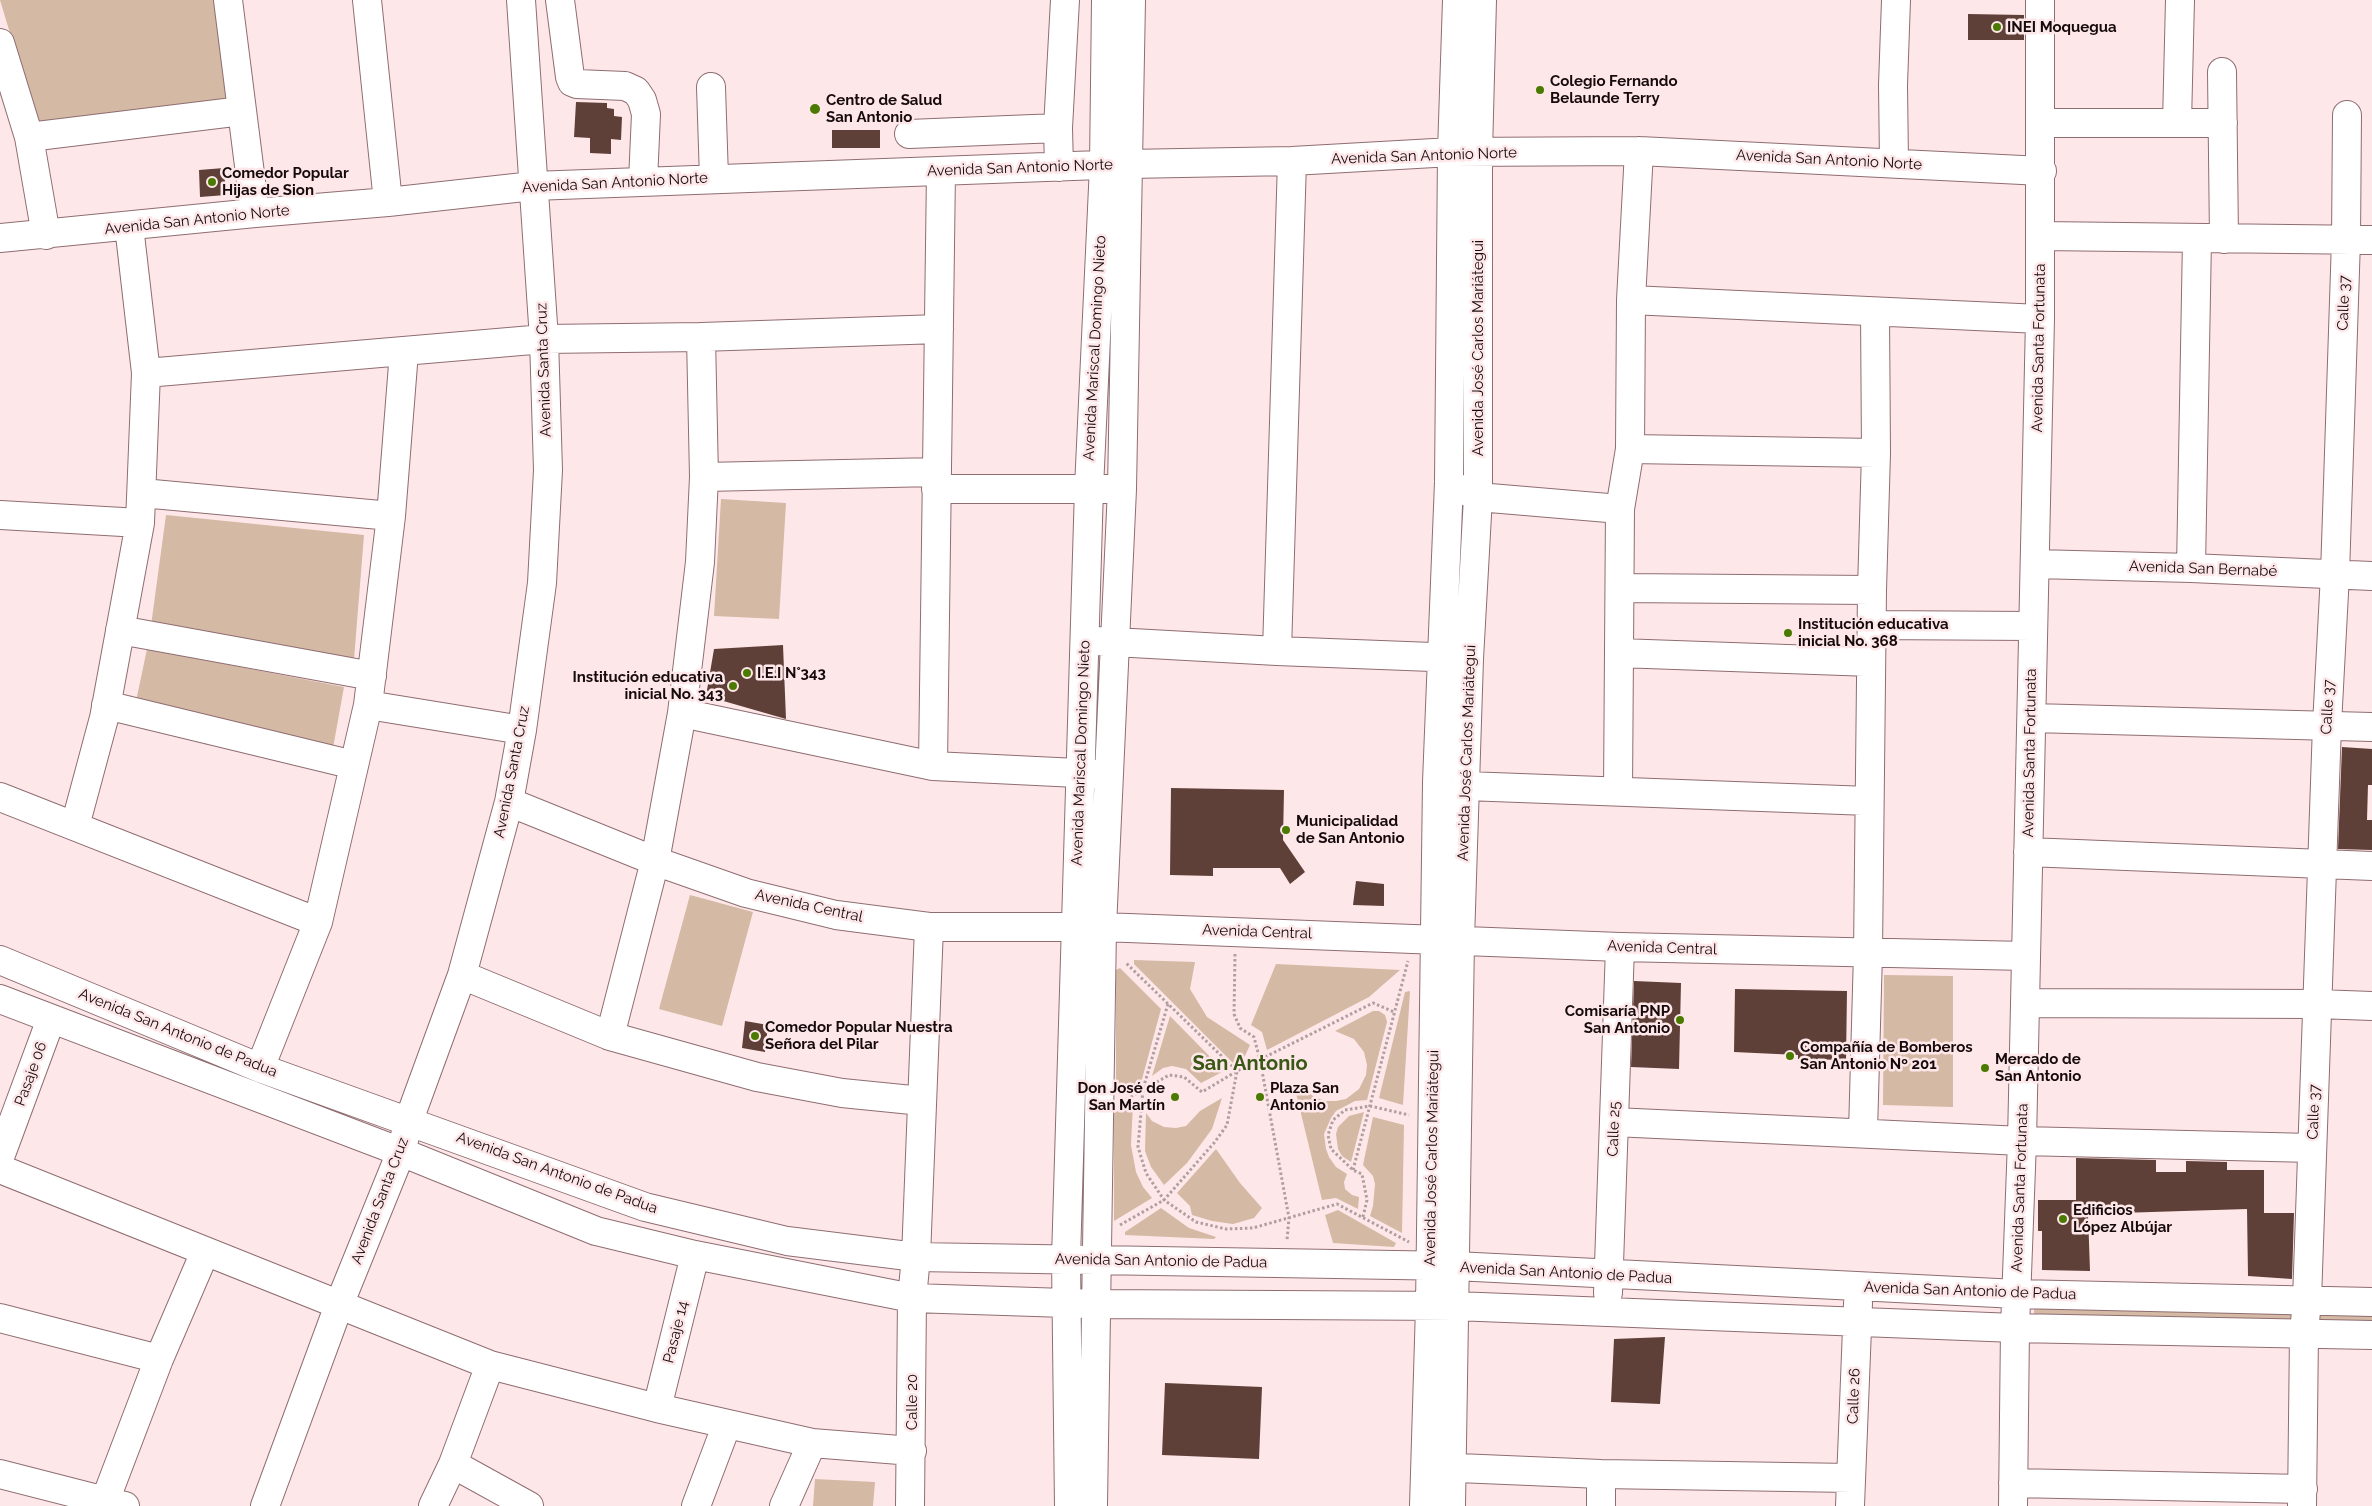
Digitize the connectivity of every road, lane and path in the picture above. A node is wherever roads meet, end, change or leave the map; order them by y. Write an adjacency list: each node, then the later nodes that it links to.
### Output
1 (228, 0): 16 (street)
2 (367, 0): 35 (street)
3 (521, 0): 34 (street, Avenida Santa Cruz)
4 (560, 0): 33 (street)
5 (1065, 0): 21 (street)
6 (1106, 0): 28 (street, Avenida Mariscal Domingo Nieto)
7 (1131, 0): 28 (street, Avenida Mariscal Domingo Nieto)
8 (1457, 0): 25 (street, Avenida José Carlos Mariátegui)
9 (1482, 0): 25 (street, Avenida José Carlos Mariátegui)
10 (1896, 0): 27 (street)
11 (2040, 0): 20 (street, Avenida Santa Fortunata)
12 (2180, 0): 18 (street)
13 (0, 43): 23 (street)
14 (2222, 72): 19 (street)
15 (711, 87): 32 (street)
16 (242, 111): 23 (street); 36 (street)
17 (2347, 115): 43 (street, Calle 37)
18 (2177, 122): 19 (street); 20 (street)
19 (2222, 122): 42 (street)
20 (2041, 123): 31 (street, Avenida Santa Fortunata)
21 (1058, 128): 22 (street); 29 (street)
22 (909, 134)
23 (30, 137): 38 (street)
24 (1639, 151): 25 (street, Avenida San Antonio Norte); 27 (street, Avenida San Antonio Norte); 44 (street)
25 (1465, 152): 26 (street, Avenida San Antonio Norte); 56 (street, Avenida José Carlos Mariátegui); 60 (street, Avenida José Carlos Mariátegui)
26 (1292, 161): 28 (street, Avenida San Antonio Norte); 76 (street)
27 (1894, 162): 31 (street, Avenida San Antonio Norte)
28 (1115, 165): 29 (street, Avenida San Antonio Norte); 57 (street, Avenida Mariscal Domingo Nieto); 58 (street, Avenida Mariscal Domingo Nieto)
29 (1059, 167): 30 (street, Avenida San Antonio Norte)
30 (941, 171): 32 (street, Avenida San Antonio Norte); 47 (street)
31 (2042, 171): 39 (street, Avenida Santa Fortunata)
32 (714, 178): 33 (street, Avenida San Antonio Norte)
33 (643, 182): 34 (street, Avenida San Antonio Norte)
34 (534, 186): 35 (street, Avenida San Antonio Norte); 49 (street, Avenida Santa Cruz)
35 (388, 202): 36 (street, Avenida San Antonio Norte)
36 (254, 213): 37 (street, Avenida San Antonio Norte)
37 (129, 226): 38 (street, Avenida San Antonio Norte); 51 (street)
38 (46, 235): 40 (street, Avenida San Antonio Norte)
39 (2041, 236): 41 (street); 46 (street, Avenida Santa Fortunata)
40 (0, 238)
41 (2197, 240): 42 (street); 66 (street)
42 (2224, 240): 43 (street)
43 (2359, 240): 67 (street, Calle 37)
44 (1631, 300): 45 (street); 52 (street)
45 (1875, 312): 46 (street); 53 (street)
46 (2040, 319): 65 (street, Avenida Santa Fortunata)
47 (939, 329): 48 (street); 55 (street)
48 (701, 337): 49 (street); 54 (street)
49 (544, 339): 50 (street); 90 (street, Avenida Santa Cruz)
50 (404, 352): 51 (street); 63 (street)
51 (146, 373): 59 (street)
52 (1630, 449): 53 (street); 61 (street)
53 (1876, 454): 70 (street)
54 (704, 476): 55 (street); 86 (street)
55 (936, 480): 57 (street); 92 (street)
56 (1448, 482): 60 (street); 78 (street, Avenida José Carlos Mariátegui)
57 (1089, 488): 58 (street); 74 (street, Avenida Mariscal Domingo Nieto)
58 (1122, 489): 75 (street, Avenida Mariscal Domingo Nieto)
59 (142, 493): 63 (street); 64 (street)
60 (1478, 497): 61 (street); 79 (street, Avenida José Carlos Mariátegui)
61 (1620, 509): 69 (street)
62 (0, 515): 64 (street)
63 (391, 516): 81 (street)
64 (140, 523): 73 (street)
65 (2035, 564): 66 (street, Avenida San Bernabé); 72 (street, Avenida Santa Fortunata)
66 (2191, 568): 67 (street, Avenida San Bernabé)
67 (2335, 574): 68 (street, Avenida San Bernabé); 88 (street, Calle 37)
68 (2372, 576)
69 (1620, 588): 70 (street); 77 (street)
70 (1872, 590): 71 (street)
71 (1871, 625): 72 (street); 80 (street)
72 (2033, 626): 87 (street, Avenida Santa Fortunata)
73 (120, 630): 81 (street); 83 (street)
74 (1085, 640): 75 (street); 82 (street, Avenida Mariscal Domingo Nieto)
75 (1114, 642): 76 (street); 85 (street, Avenida Mariscal Domingo Nieto)
76 (1277, 651): 78 (street)
77 (1619, 653): 80 (street); 96 (street)
78 (1441, 656): 79 (street); 109 (street, Avenida José Carlos Mariátegui)
79 (1469, 659): 95 (street, Avenida José Carlos Mariátegui)
80 (1871, 662): 98 (street)
81 (372, 676): 84 (street)
82 (1083, 704): 85 (street); 93 (street, Avenida Mariscal Domingo Nieto)
83 (106, 705): 91 (street); 100 (street)
84 (368, 705): 90 (street); 91 (street)
85 (1112, 706): 94 (street, Avenida Mariscal Domingo Nieto)
86 (682, 713): 92 (street); 102 (street)
87 (2032, 718): 88 (street); 101 (street, Avenida Santa Fortunata)
88 (2327, 725): 89 (street); 103 (street, Calle 37)
89 (2372, 727)
90 (522, 730): 99 (street, Avenida Santa Cruz)
91 (354, 765): 105 (street)
92 (933, 766): 93 (street)
93 (1081, 774): 94 (street); 107 (street, Avenida Mariscal Domingo Nieto)
94 (1110, 774): 108 (street, Avenida Mariscal Domingo Nieto)
95 (1466, 786): 96 (street); 109 (street, Avenida José Carlos Mariátegui)
96 (1618, 791): 98 (street)
97 (0, 797): 100 (street)
98 (1869, 801): 112 (street)
99 (509, 802): 102 (street, Avenida Central); 117 (street, Avenida Santa Cruz)
100 (75, 826): 105 (street)
101 (2028, 852): 103 (street); 113 (street, Avenida Santa Fortunata)
102 (655, 861): 106 (street, Avenida Central); 125 (street)
103 (2322, 865): 104 (street); 121 (street, Calle 37)
104 (2372, 866)
105 (318, 922): 127 (street)
106 (929, 927): 107 (street, Avenida Central); 130 (street, Calle 20)
107 (1075, 927): 108 (street, Avenida Central); 156 (street, Avenida Mariscal Domingo Nieto)
108 (1102, 927): 109 (street, Avenida Central); 157 (street, Avenida Mariscal Domingo Nieto)
109 (1448, 939): 110 (street, Avenida Central); 158 (street, Avenida José Carlos Mariátegui)
110 (1620, 947): 112 (street, Avenida Central); 136 (street, Calle 25)
111 (1244, 951): 126 (path)
112 (1868, 953): 113 (street, Avenida Central); 138 (street)
113 (2026, 956): 120 (street, Avenida Santa Fortunata)
114 (1122, 959): 119 (path)
115 (0, 960): 127 (street, Avenida San Antonio de Padua)
116 (1414, 960): 123 (path)
117 (462, 975): 125 (street); 135 (street, Avenida Santa Cruz)
118 (0, 999): 124 (street, Avenida San Antonio de Padua)
119 (1168, 1004): 128 (path); 129 (path)
120 (2025, 1004): 121 (street); 139 (street, Avenida Santa Fortunata)
121 (2318, 1004): 122 (street); 140 (street, Calle 37)
122 (2372, 1006)
123 (1394, 1012): 126 (path); 133 (path)
124 (51, 1019): 141 (street, Avenida San Antonio de Padua); 142 (street, Pasaje 06)
125 (610, 1036): 130 (street)
126 (1260, 1060): 128 (path); 146 (path)
127 (260, 1068): 135 (street, Avenida San Antonio de Padua)
128 (1237, 1071): 129 (path); 145 (path)
129 (1143, 1089): 132 (path); 145 (path)
130 (922, 1101): 155 (street, Calle 20)
131 (1410, 1105): 134 (path)
132 (1116, 1106)
133 (1370, 1106): 134 (path); 144 (path); 144 (path)
134 (1409, 1115): 137 (path)
135 (409, 1120): 141 (street, Avenida Santa Cruz); 155 (street, Avenida San Antonio de Padua)
136 (1614, 1122): 138 (street); 159 (street, Calle 25)
137 (1410, 1124)
138 (1863, 1132): 139 (street)
139 (2022, 1141): 140 (street); 161 (street, Avenida Santa Fortunata)
140 (2312, 1148): 163 (street, Calle 37)
141 (401, 1152): 154 (street, Avenida San Antonio de Padua); 167 (street, Avenida Santa Cruz)
142 (0, 1157)
143 (0, 1169): 153 (street)
144 (1353, 1170): 147 (path)
145 (1164, 1200): 146 (path); 148 (path)
146 (1289, 1218): 147 (path); 151 (path)
147 (1363, 1218): 150 (path)
148 (1116, 1227)
149 (1412, 1236): 150 (path)
150 (1409, 1242): 152 (path)
151 (1287, 1246)
152 (1407, 1246)
153 (205, 1252): 167 (street); 175 (street)
154 (695, 1255): 162 (street, Avenida San Antonio de Padua); 177 (street, Pasaje 14)
155 (916, 1257): 156 (street, Avenida San Antonio de Padua); 162 (street, Calle 20)
156 (1066, 1259): 157 (street, Avenida San Antonio de Padua); 165 (street, Avenida Mariscal Domingo Nieto)
157 (1095, 1260): 158 (street, Avenida San Antonio de Padua); 166 (street, Avenida Mariscal Domingo Nieto)
158 (1443, 1266): 159 (street, Avenida San Antonio de Padua); 168 (street, Avenida José Carlos Mariátegui)
159 (1608, 1276): 160 (street, Avenida San Antonio de Padua); 169 (street, Calle 25)
160 (1860, 1287): 161 (street, Avenida San Antonio de Padua); 171 (street, Calle 26)
161 (2017, 1294): 163 (street, Avenida San Antonio de Padua); 172 (street, Avenida Santa Fortunata)
162 (912, 1298): 165 (street, Avenida San Antonio de Padua); 180 (street, Calle 20)
163 (2307, 1300): 164 (street, Avenida San Antonio de Padua); 173 (street, Calle 37)
164 (2372, 1302)
165 (1067, 1303): 166 (street, Avenida San Antonio de Padua); 196 (street, Avenida Mariscal Domingo Nieto)
166 (1096, 1304): 168 (street, Avenida San Antonio de Padua); 197 (street, Avenida Mariscal Domingo Nieto)
167 (339, 1305): 176 (street); 190 (street, Avenida Santa Cruz)
168 (1443, 1306): 169 (street, Avenida San Antonio de Padua); 182 (street, Avenida José Carlos Mariátegui); 183 (street, Avenida José Carlos Mariátegui)
169 (1608, 1312): 171 (street, Avenida San Antonio de Padua)
170 (0, 1318): 175 (street)
171 (1857, 1321): 172 (street, Avenida San Antonio de Padua); 186 (street, Calle 26)
172 (2015, 1328): 173 (street, Avenida San Antonio de Padua); 187 (street, Avenida Santa Fortunata)
173 (2304, 1333): 174 (street, Avenida San Antonio de Padua); 188 (street, Calle 37)
174 (2372, 1335)
175 (159, 1359): 189 (street)
176 (490, 1366): 177 (street); 181 (street)
177 (657, 1408): 178 (street)
178 (727, 1424): 179 (street); 193 (street)
179 (812, 1443): 180 (street); 194 (street)
180 (912, 1451): 195 (street, Calle 20)
181 (452, 1464): 191 (street); 192 (street)
182 (1425, 1467): 183 (street); 198 (street, Avenida José Carlos Mariátegui)
183 (1452, 1468): 185 (street); 199 (street, Avenida José Carlos Mariátegui)
184 (0, 1474): 189 (street)
185 (1601, 1474): 186 (street); 200 (street)
186 (1851, 1478): 201 (street, Calle 26)
187 (2013, 1494): 188 (street)
188 (2303, 1497)
189 (115, 1503)
190 (265, 1506)
191 (433, 1506)
192 (529, 1506)
193 (696, 1506)
194 (784, 1506)
195 (910, 1506)
196 (1069, 1506)
197 (1092, 1506)
198 (1424, 1506)
199 (1451, 1506)
200 (1601, 1506)
201 (1850, 1506)

